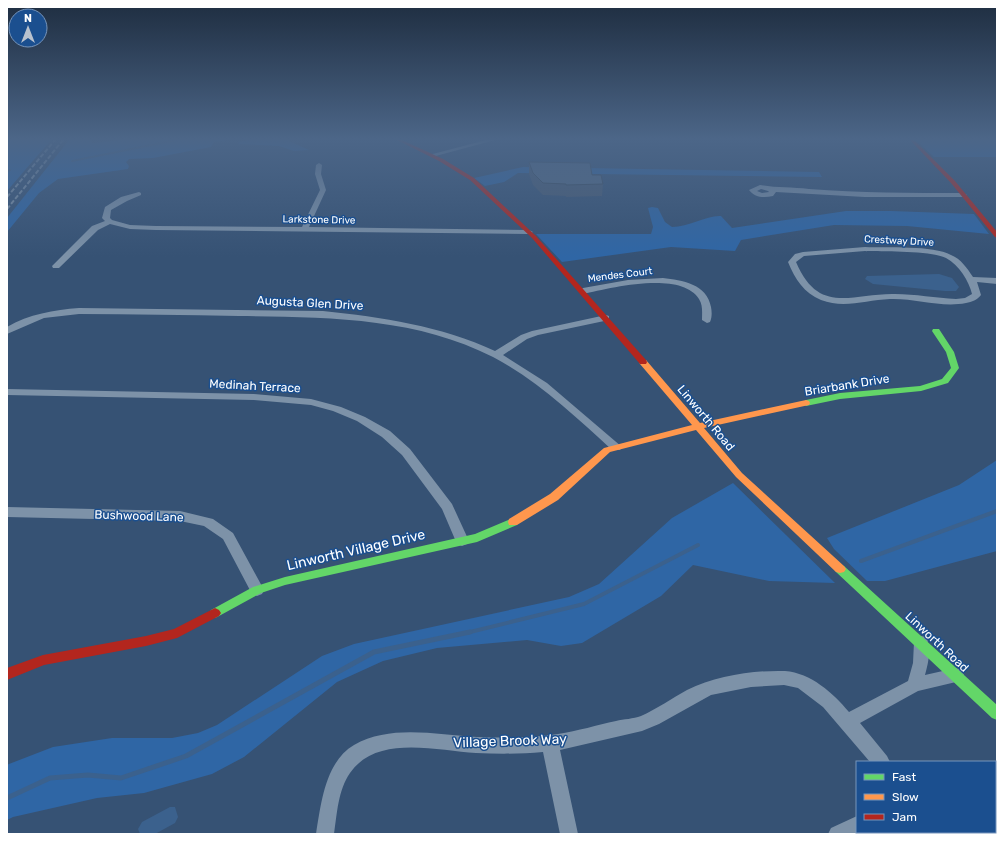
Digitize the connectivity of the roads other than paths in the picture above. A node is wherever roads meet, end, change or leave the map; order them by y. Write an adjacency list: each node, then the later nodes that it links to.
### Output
1 (320, 179): 8 (street)
2 (470, 179): 9 (main road, Linworth Road)
3 (950, 179): 6 (main road)
4 (772, 190): 6 (street)
5 (139, 194): 7 (street)
6 (963, 195): 10 (main road)
7 (109, 222): 8 (street, Larkstone Drive); 11 (street)
8 (304, 230): 9 (street, Larkstone Drive)
9 (529, 232): 15 (main road, Linworth Road)
10 (997, 236)
11 (56, 266)
12 (997, 281): 13 (street)
13 (972, 282): 13 (street, Crestway Drive); 14 (street)
14 (997, 286)
15 (583, 291): 16 (main road, Linworth Road); 17 (street, Mendes Court)
16 (606, 318): 20 (street); 22 (main road, Linworth Road)
17 (707, 320)
18 (7, 331): 20 (street, Augusta Glen Drive)
19 (936, 331): 22 (main road, Briarbank Drive)
20 (496, 355): 23 (street, Augusta Glen Drive)
21 (7, 392): 25 (street, Medinah Terrace)
22 (697, 427): 23 (main road, Linworth Village Drive); 27 (main road, Linworth Road)
23 (616, 447): 25 (main road, Linworth Village Drive)
24 (7, 512): 26 (street, Bushwood Lane)
25 (462, 541): 26 (main road, Linworth Village Drive)
26 (257, 590): 28 (main road, Linworth Village Drive)
27 (921, 642): 29 (main road, Linworth Road); 30 (street)
28 (7, 674)
29 (956, 675): 30 (street); 31 (main road, Linworth Road)
30 (915, 685): 32 (street)
31 (997, 714)
32 (848, 721): 33 (street, Village Brook Way); 34 (street, Village Brook Way)
33 (550, 743): 36 (street, Village Brook Way); 37 (street)
34 (880, 761)
35 (856, 825): 38 (street)
36 (325, 834)
37 (569, 834)
38 (837, 834)

